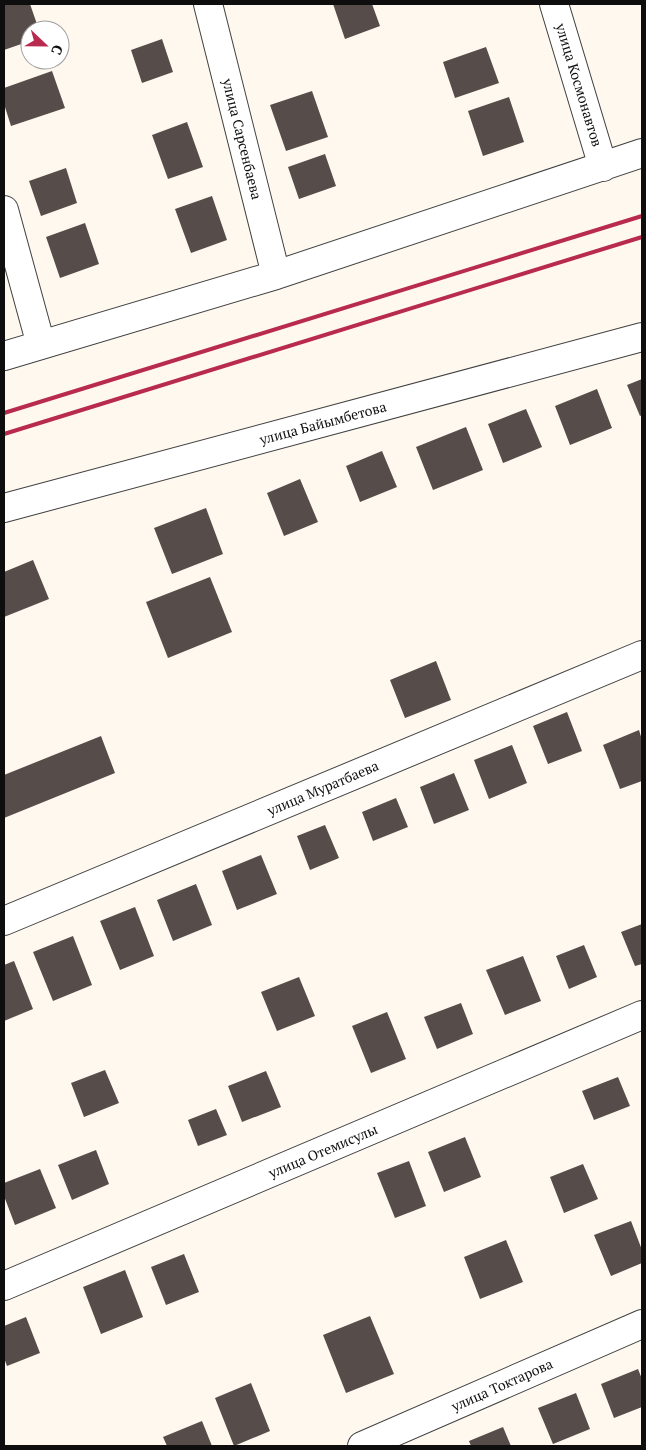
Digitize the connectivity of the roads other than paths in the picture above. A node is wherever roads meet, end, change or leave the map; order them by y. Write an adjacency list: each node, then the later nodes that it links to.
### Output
1 (208, 4): 6 (street, улица Сарсенбаева)
2 (554, 4): 4 (street, улица Космонавтов)
3 (642, 154): 4 (street)
4 (603, 167): 6 (street)
5 (4, 210): 8 (street)
6 (276, 275): 8 (street)
7 (642, 337): 10 (street, улица Байымбетова)
8 (41, 345): 9 (street)
9 (4, 356)
10 (4, 508)
11 (642, 655): 12 (street, улица Муратбаева)
12 (4, 921)
13 (642, 1015): 14 (street, улица Отемисулы)
14 (4, 1286)
15 (642, 1324): 16 (street, улица Токтарова)
16 (362, 1446)

